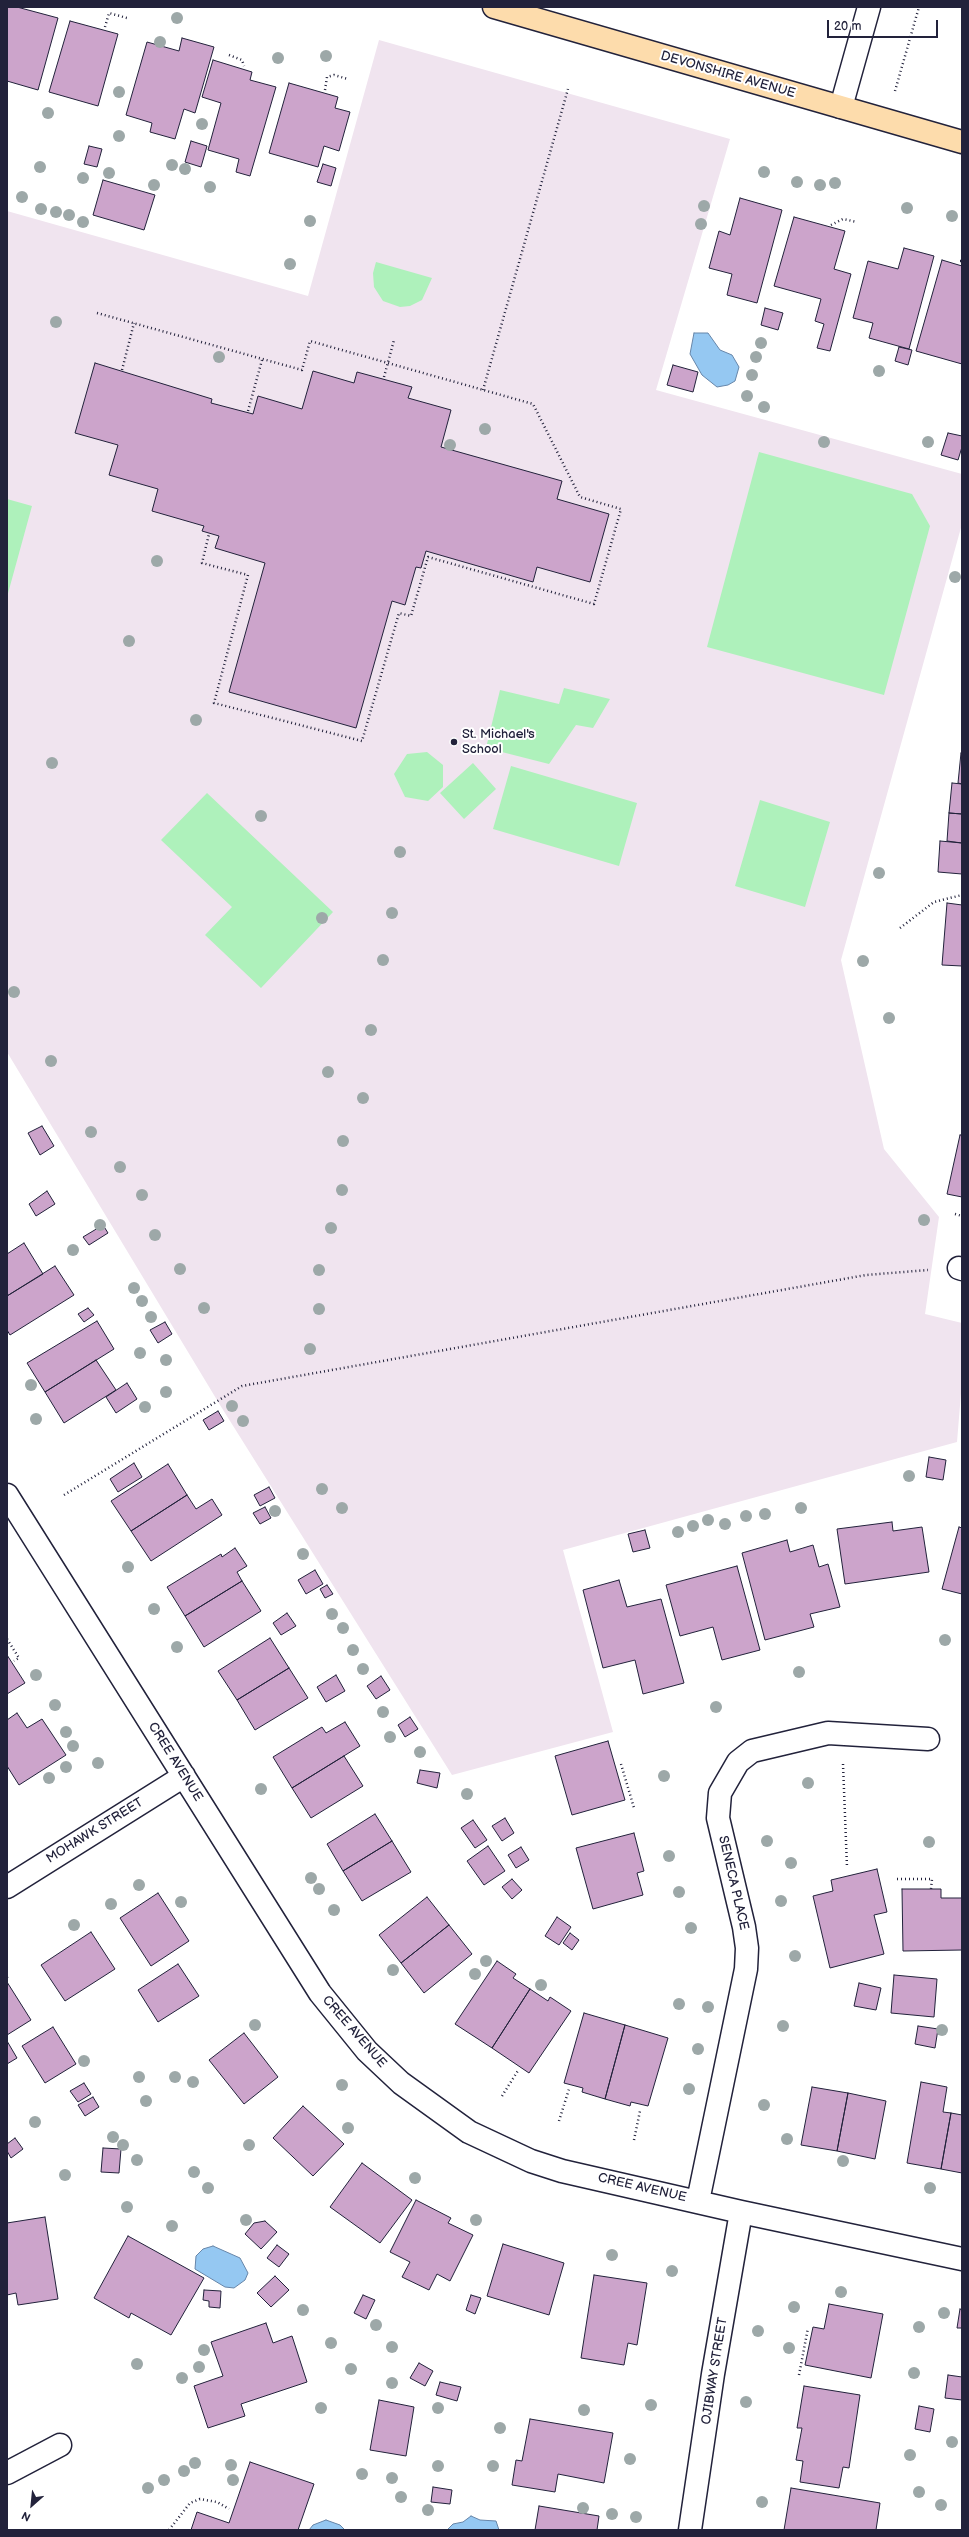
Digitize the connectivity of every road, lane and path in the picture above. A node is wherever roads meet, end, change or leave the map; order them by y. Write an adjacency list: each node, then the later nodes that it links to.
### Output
1 (494, 7): 11 (main road, DEVONSHIRE AVENUE)
2 (869, 7): 11 (street)
3 (918, 7): 12 (path)
4 (127, 18): 5 (path)
5 (105, 27)
6 (230, 55): 7 (path)
7 (244, 66)
8 (348, 79): 10 (path)
9 (568, 89): 23 (path)
10 (325, 90)
11 (841, 107): 12 (main road, DEVONSHIRE AVENUE)
12 (886, 121): 13 (main road, DEVONSHIRE AVENUE)
13 (962, 142)
14 (857, 222): 15 (path)
15 (831, 225)
16 (97, 313): 17 (path)
17 (134, 323): 19 (path); 21 (path)
18 (394, 340): 20 (path)
19 (262, 360): 20 (path); 24 (path)
20 (388, 363): 22 (path); 23 (path)
21 (122, 370)
22 (384, 377)
23 (483, 390): 25 (path)
24 (248, 410)
25 (209, 534)
26 (962, 895): 27 (path)
27 (900, 928)
28 (955, 1214): 29 (path)
29 (962, 1216)
30 (960, 1268): 32 (path)
31 (7, 1495): 38 (street, CREE AVENUE)
32 (64, 1495)
33 (7, 1639): 34 (path)
34 (14, 1661)
35 (842, 1733): 36 (street, SENECA PLACE); 40 (path); 50 (street, SENECA PLACE)
36 (928, 1739)
37 (620, 1764): 39 (path)
38 (184, 1776): 42 (street, MOHAWK STREET); 50 (street, CREE AVENUE)
39 (634, 1808)
40 (847, 1867)
41 (897, 1879): 43 (path)
42 (7, 1887)
43 (931, 1889)
44 (519, 2069): 46 (path)
45 (569, 2089): 48 (path)
46 (502, 2096)
47 (640, 2111): 49 (path)
48 (559, 2121)
49 (634, 2140)
50 (698, 2201): 51 (street, CREE AVENUE)
51 (741, 2212): 52 (street, CREE AVENUE); 59 (street, OJIBWAY STREET)
52 (962, 2259)
53 (808, 2328): 54 (path)
54 (799, 2374)
55 (60, 2445): 56 (street)
56 (7, 2473)
57 (229, 2509): 58 (path)
58 (169, 2530)
59 (690, 2530)

